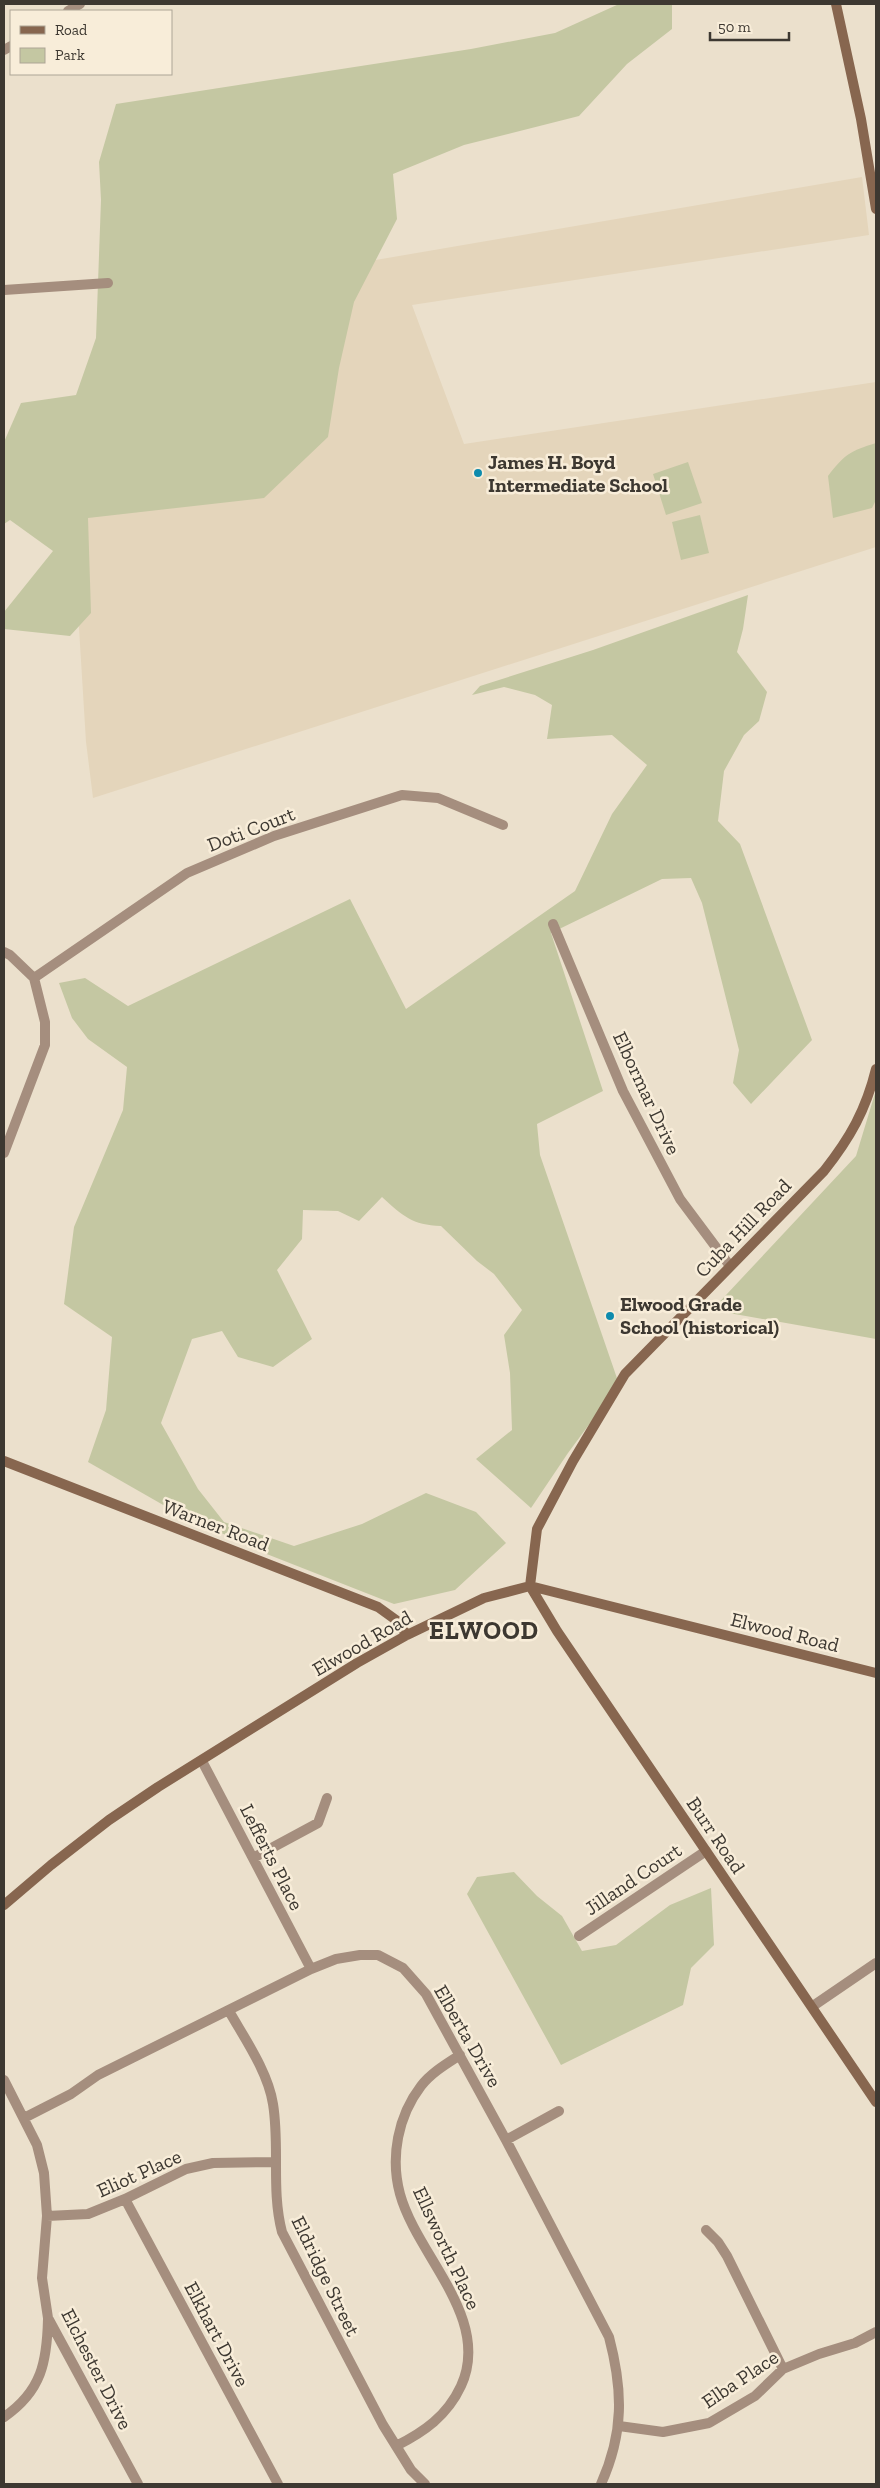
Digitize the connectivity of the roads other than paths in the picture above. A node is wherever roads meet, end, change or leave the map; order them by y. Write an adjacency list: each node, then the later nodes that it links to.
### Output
1 (836, 4): 2 (main road)
2 (876, 209)
3 (108, 283): 4 (street)
4 (4, 290)
5 (503, 825): 8 (street, Doti Court)
6 (553, 924): 11 (street, Elbormar Drive)
7 (4, 952): 8 (street)
8 (34, 978): 10 (street)
9 (876, 1069): 11 (main road, Cuba Hill Road)
10 (4, 1153)
11 (730, 1266): 13 (main road, Cuba Hill Road)
12 (4, 1461): 14 (main road, Warner Road)
13 (530, 1586): 14 (main road, Elwood Road); 15 (main road, Elwood Road); 18 (main road, Burr Road)
14 (406, 1635): 16 (main road, Elwood Road)
15 (876, 1673)
16 (202, 1761): 19 (street, Lefferts Place); 20 (main road, Elwood Road)
17 (327, 1798): 19 (street)
18 (706, 1851): 21 (street, Jilland Court); 24 (main road, Burr Road)
19 (254, 1858): 23 (street, Lefferts Place)
20 (4, 1905)
21 (579, 1936)
22 (876, 1962): 24 (street)
23 (311, 1969): 25 (street, Elberta Drive); 26 (street, Elberta Drive)
24 (813, 2006): 28 (main road, Burr Road)
25 (229, 2011): 30 (street, Elberta Drive); 32 (street, Eldridge Street)
26 (460, 2056): 31 (street, Elberta Drive); 41 (street, Ellsworth Place)
27 (4, 2080): 30 (street, Elchester Drive)
28 (876, 2102)
29 (559, 2111): 31 (street)
30 (24, 2118): 34 (street, Elchester Drive)
31 (506, 2140): 40 (street, Elberta Drive)
32 (276, 2162): 33 (street, Eliot Place); 41 (street, Eldridge Street)
33 (125, 2199): 34 (street, Eliot Place); 43 (street, Elkhart Drive)
34 (47, 2216): 36 (street, Elchester Drive)
35 (706, 2230): 38 (street)
36 (48, 2318): 39 (street); 42 (street, Elchester Drive)
37 (876, 2332): 38 (street, Elba Place)
38 (783, 2369): 40 (street, Elba Place)
39 (4, 2417)
40 (619, 2426): 45 (street, Elberta Drive)
41 (396, 2446): 44 (street, Eldridge Street)
42 (135, 2484)
43 (278, 2484)
44 (425, 2484)
45 (601, 2484)

